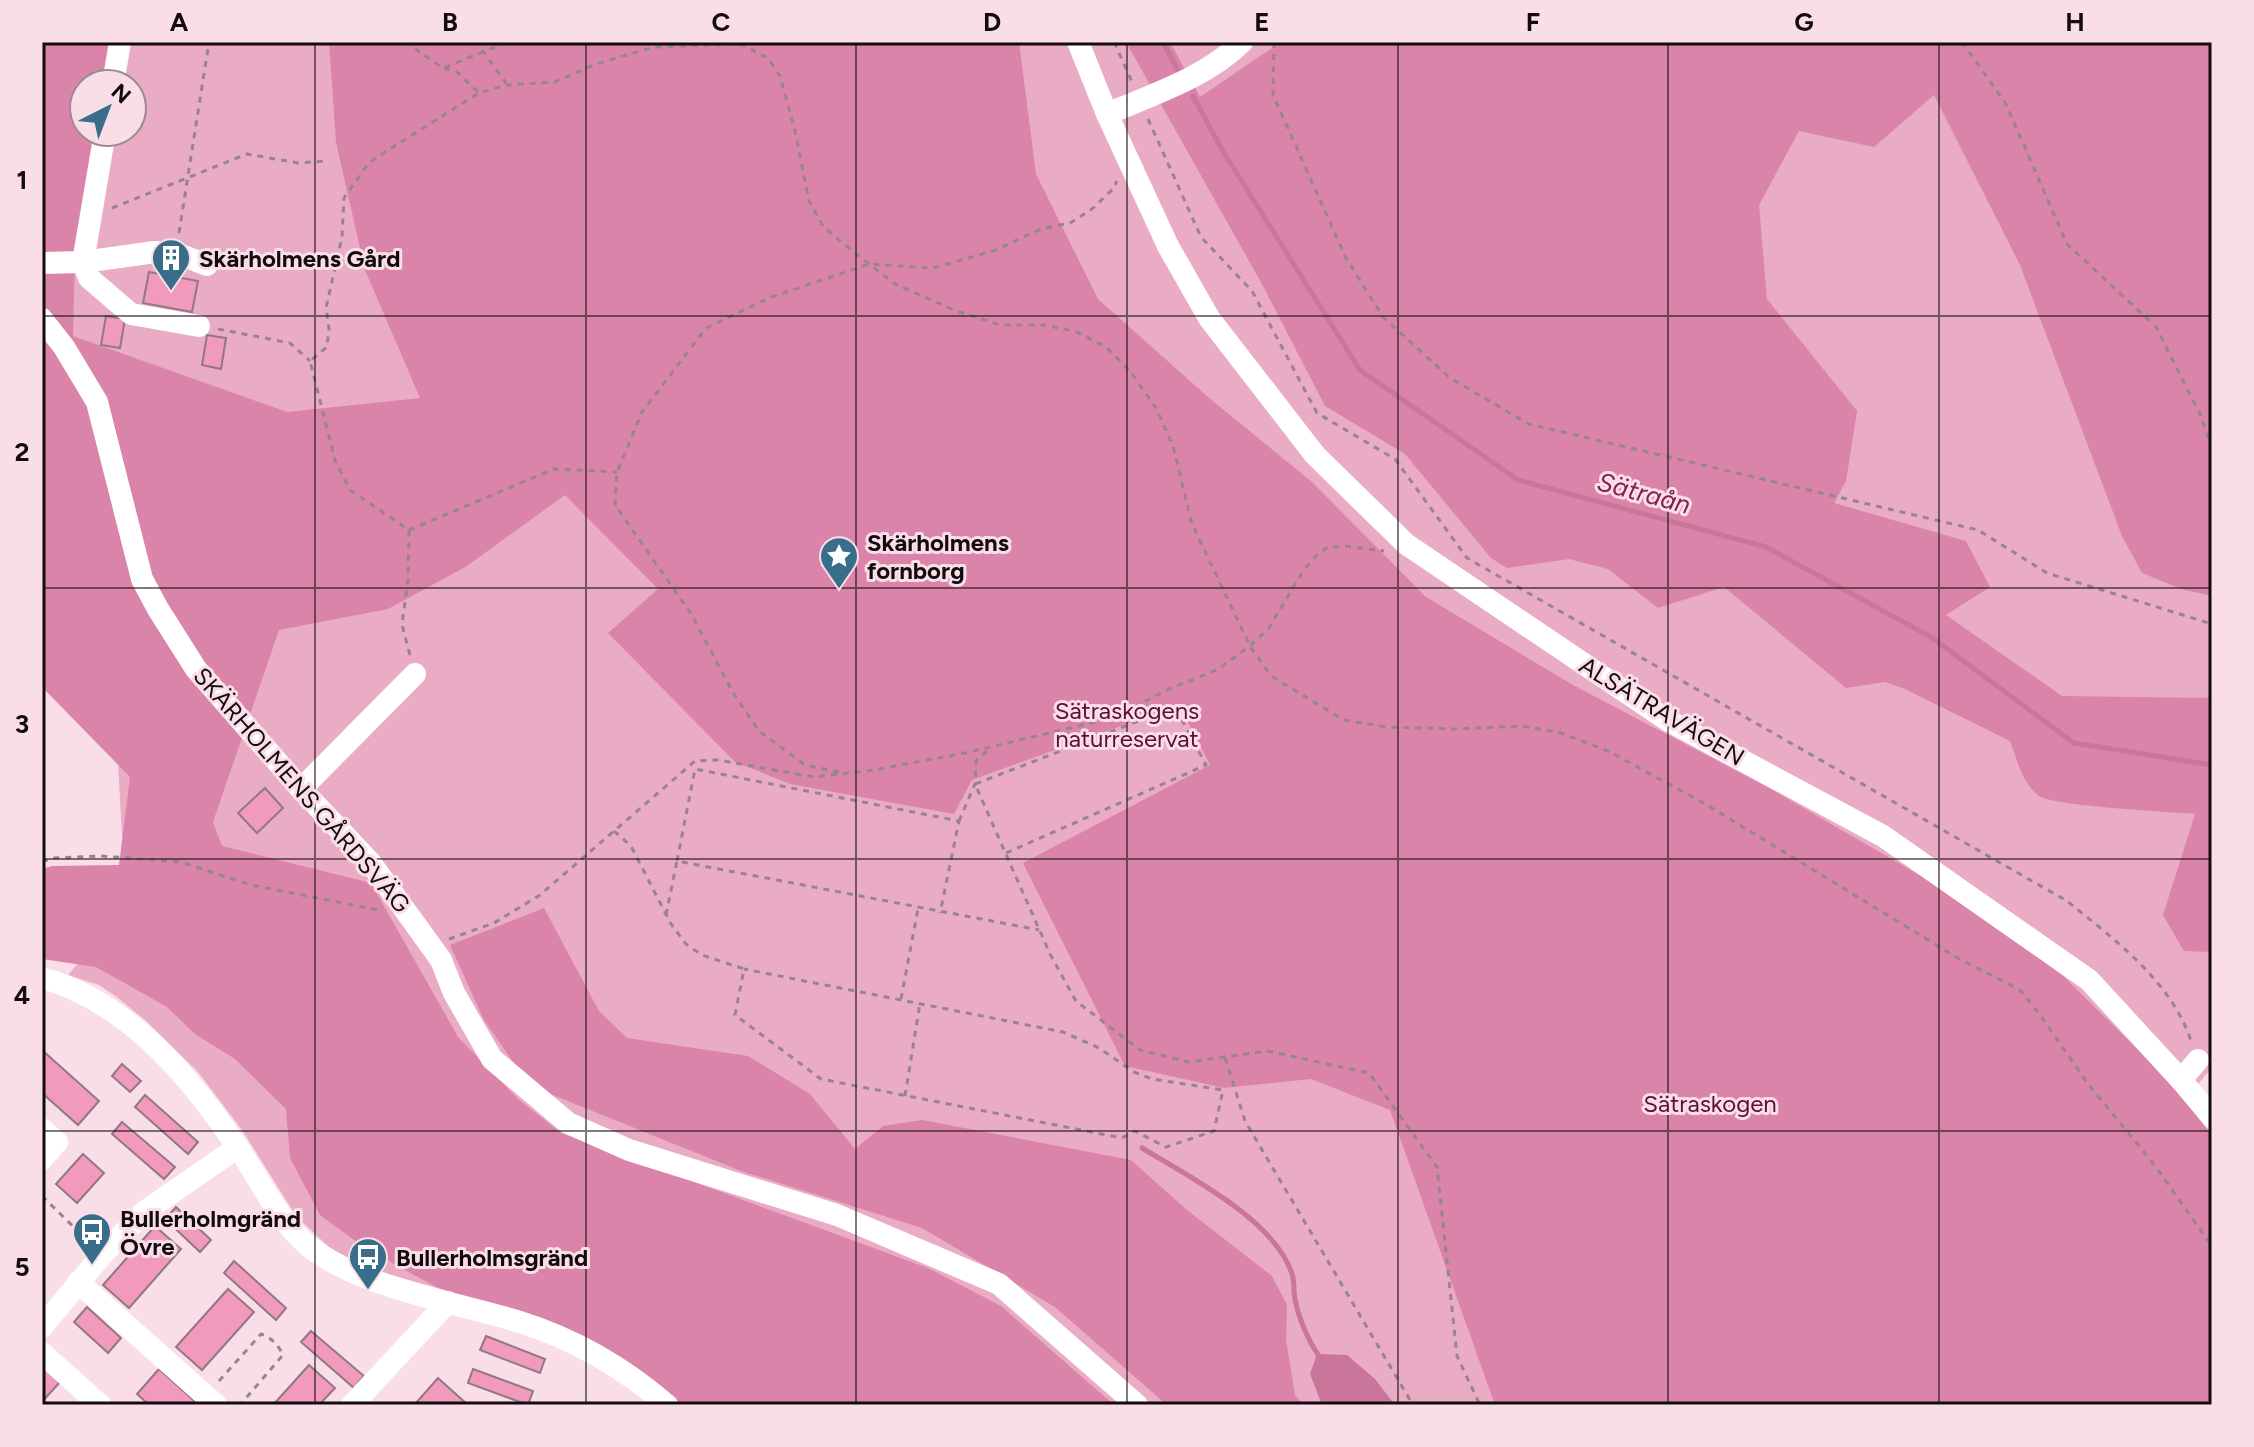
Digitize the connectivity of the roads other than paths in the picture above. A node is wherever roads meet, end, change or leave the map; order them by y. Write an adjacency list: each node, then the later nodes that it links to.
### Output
1 (120, 42): 4 (street)
2 (1078, 42): 5 (street, ALSÄTRAVÄGEN)
3 (1242, 42): 5 (street)
4 (116, 68)
5 (1107, 114): 16 (street, ALSÄTRAVÄGEN)
6 (102, 148): 7 (street)
7 (83, 262): 8 (street); 9 (street); 11 (street)
8 (42, 263)
9 (207, 265)
10 (42, 319): 13 (street, SKÄRHOLMENS GÅRDSVÄG)
11 (199, 326)
12 (415, 674): 13 (street)
13 (301, 789): 29 (street, SKÄRHOLMENS GÅRDSVÄG)
14 (42, 978): 19 (street)
15 (2198, 1060): 16 (street)
16 (2181, 1080): 17 (street, ALSÄTRAVÄGEN)
17 (2212, 1117)
18 (42, 1129): 20 (street)
19 (238, 1147): 21 (street); 22 (street)
20 (42, 1159)
21 (78, 1282): 23 (street); 25 (street)
22 (448, 1302): 26 (street); 28 (street)
23 (42, 1327)
24 (42, 1353): 27 (street)
25 (211, 1400)
26 (365, 1401)
27 (100, 1405)
28 (667, 1405)
29 (1137, 1405)

